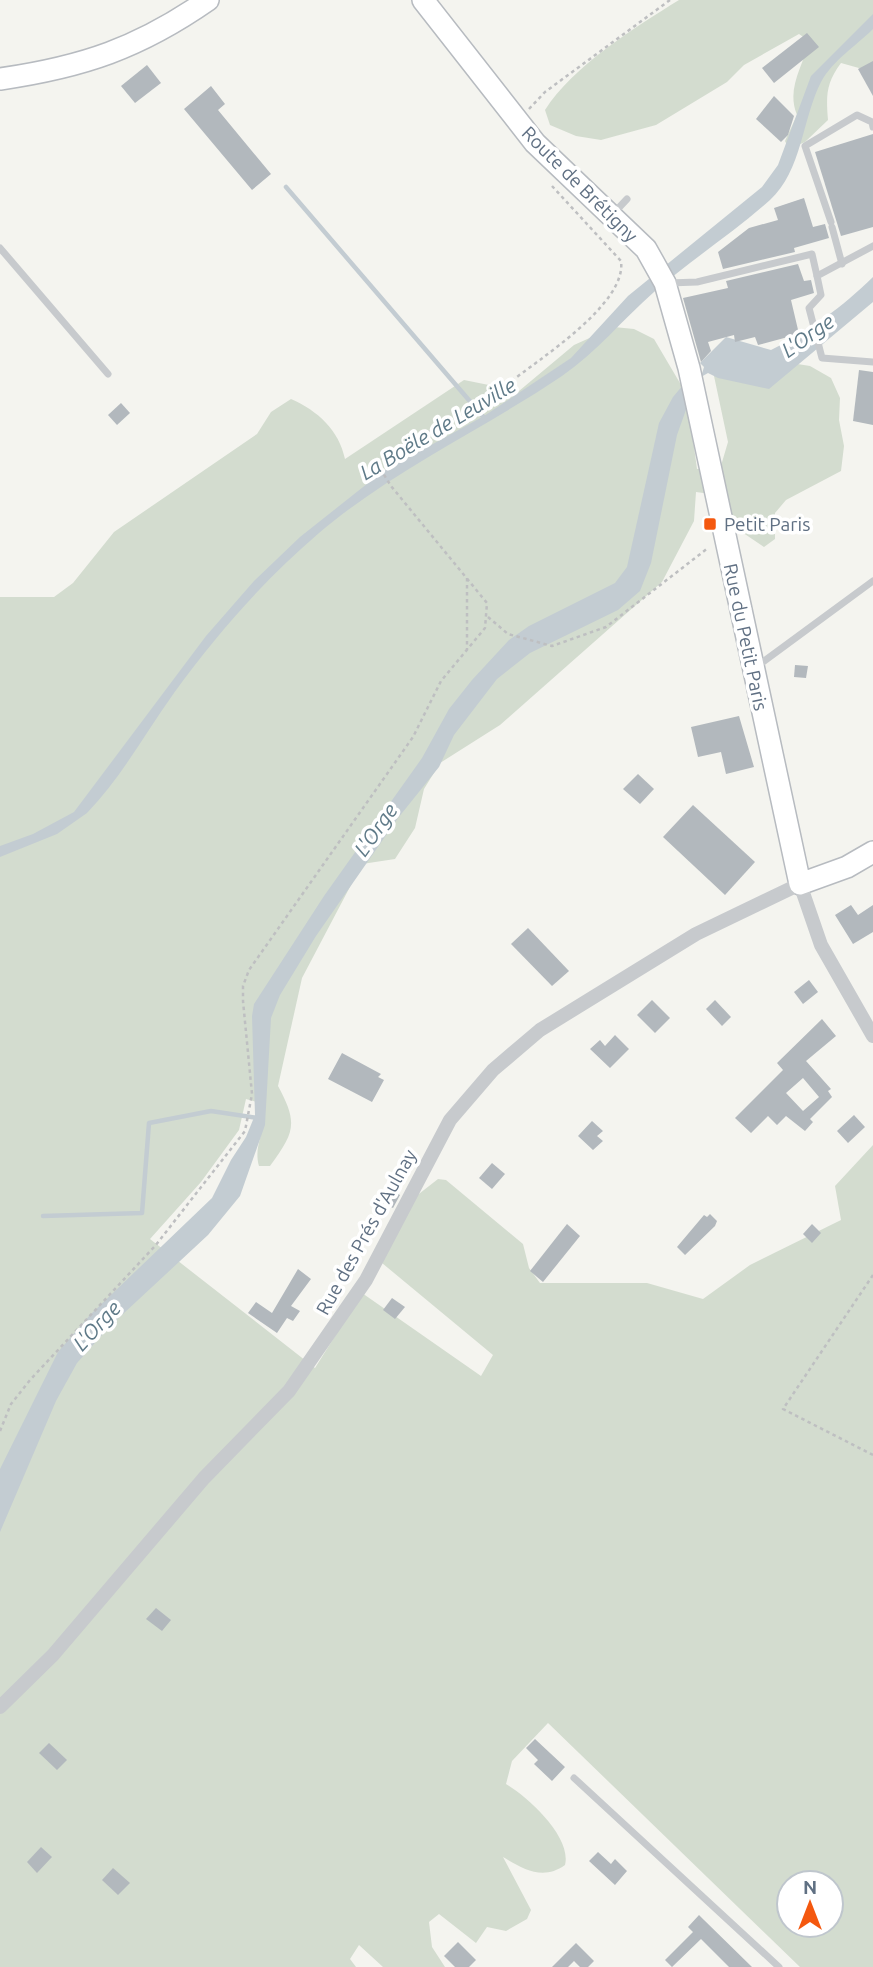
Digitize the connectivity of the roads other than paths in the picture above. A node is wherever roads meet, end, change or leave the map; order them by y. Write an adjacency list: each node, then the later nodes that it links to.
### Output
1 (208, 0): 3 (street)
2 (423, 0): 6 (street, Route de Brétigny)
3 (0, 79)
4 (873, 127): 9 (lane)
5 (627, 199): 6 (lane)
6 (611, 217): 10 (street, Route de Brétigny)
7 (873, 246): 9 (lane)
8 (0, 248): 13 (lane)
9 (842, 264): 11 (lane)
10 (660, 274): 11 (lane); 14 (street, Route de Brétigny)
11 (817, 276): 12 (lane)
12 (873, 362)
13 (108, 374)
14 (693, 391): 16 (street, Rue du Petit Paris)
15 (873, 581): 16 (lane)
16 (752, 670): 18 (street, Rue du Petit Paris)
17 (873, 852): 18 (street)
18 (800, 884): 19 (street); 20 (street, Rue des Prés d'Aulnay)
19 (873, 1036)
20 (0, 1707)
21 (574, 1778): 22 (lane)
22 (779, 1967)

